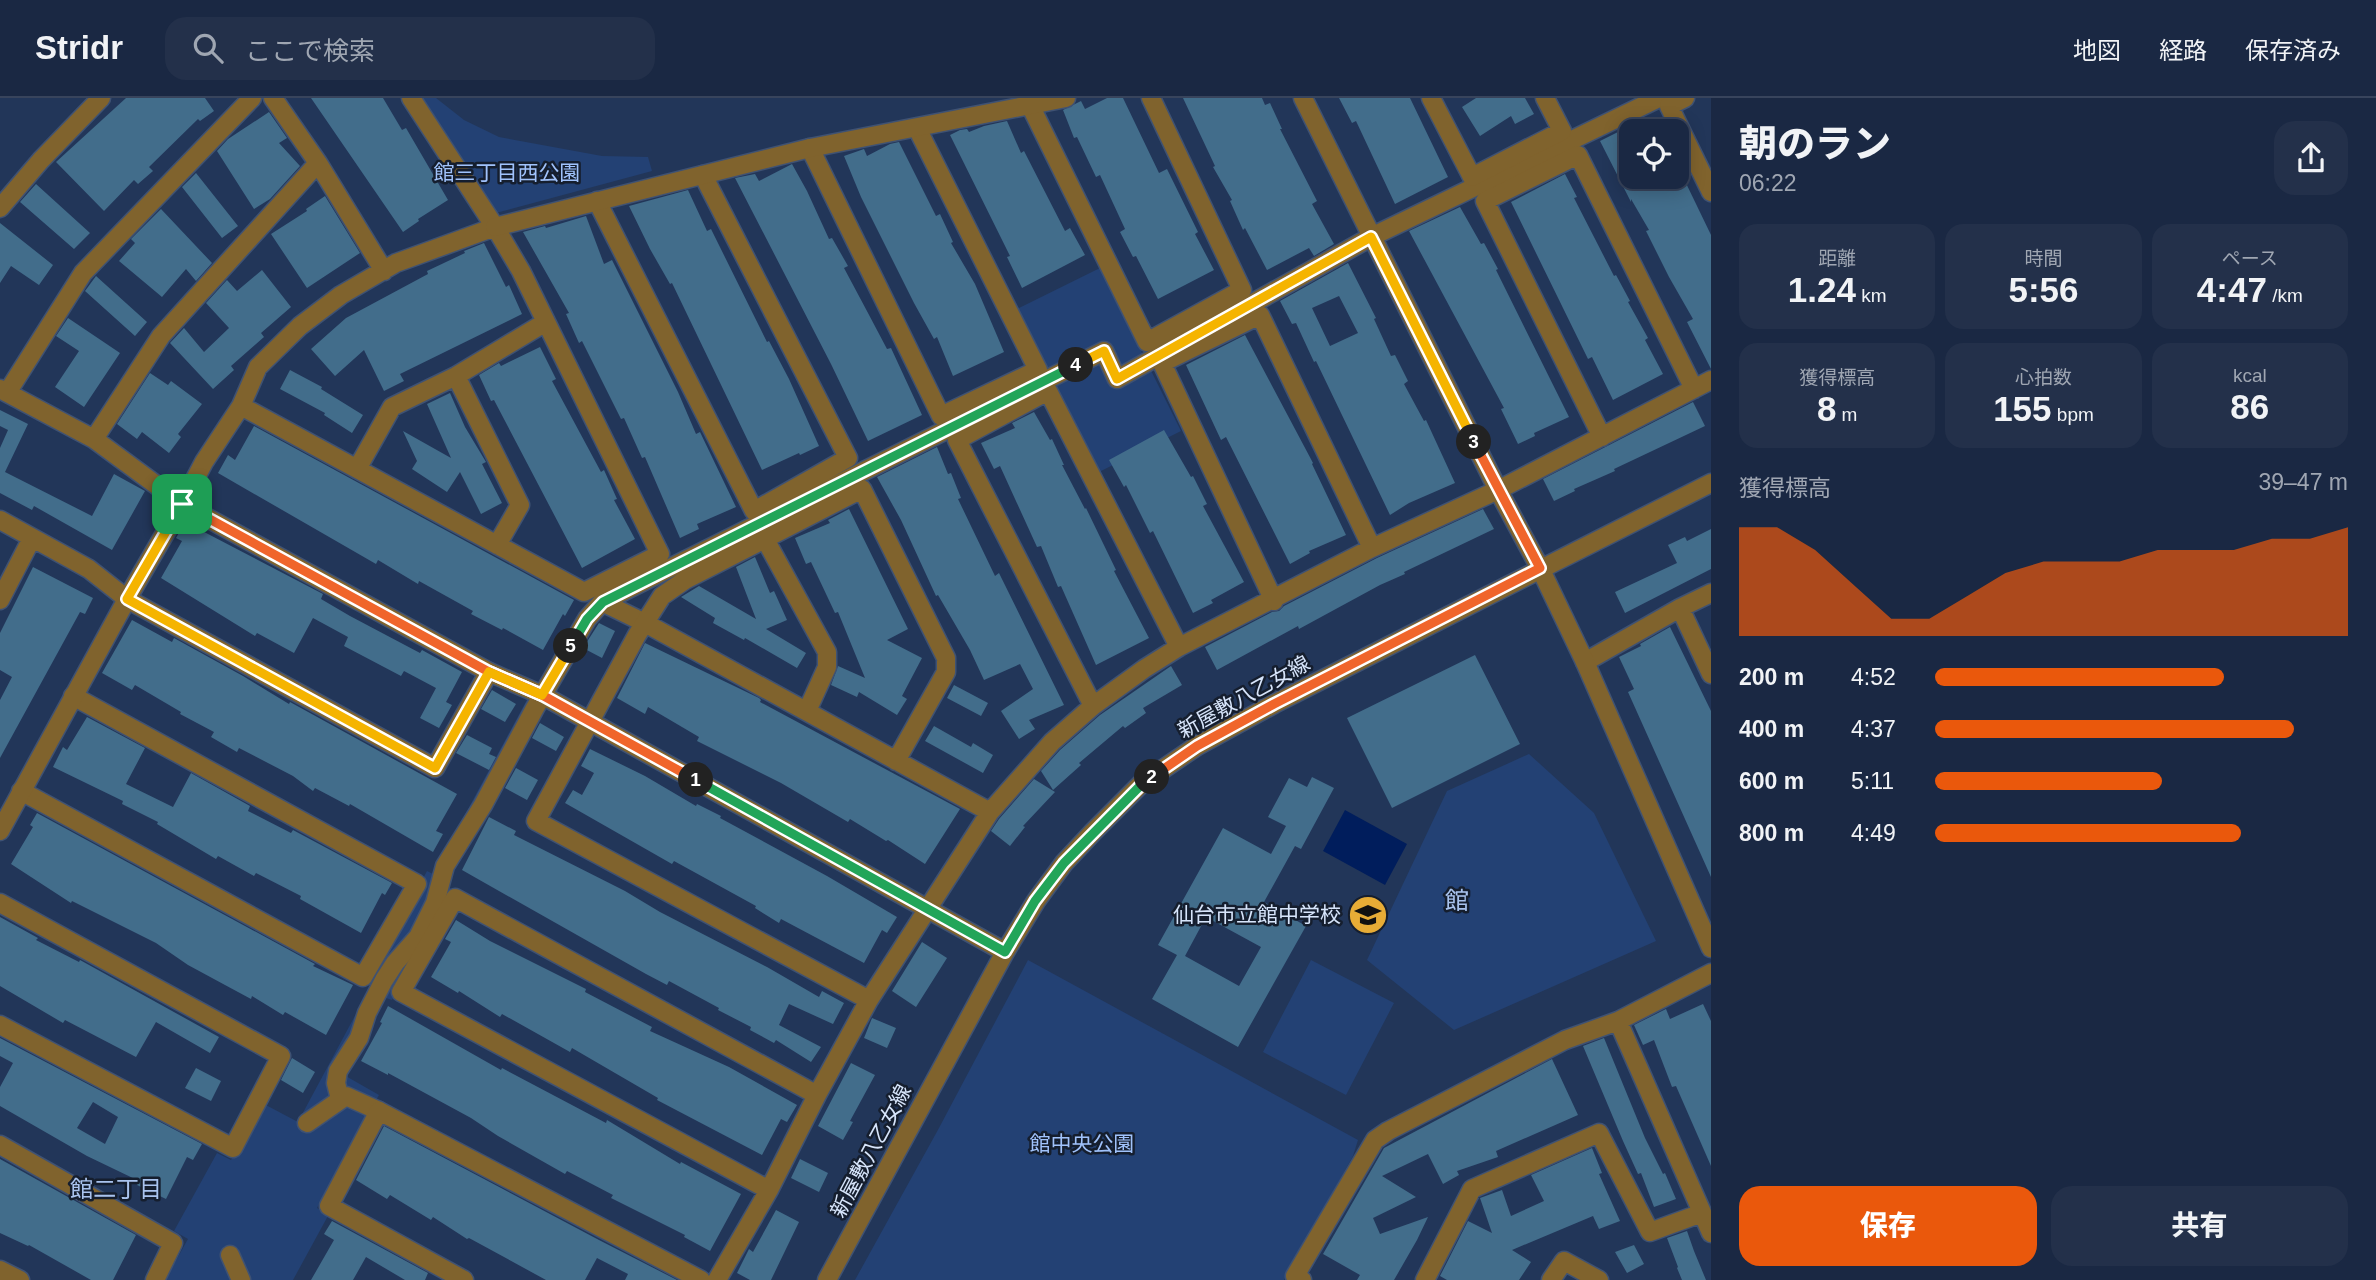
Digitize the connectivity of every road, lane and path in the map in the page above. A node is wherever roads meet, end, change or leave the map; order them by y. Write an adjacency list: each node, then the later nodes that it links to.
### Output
1 (101, 98): 19 (street)
2 (252, 98): 27 (street)
3 (273, 98): 15 (street)
4 (411, 98): 20 (street)
5 (1066, 98): 12 (street)
6 (1151, 98): 12 (street)
7 (1303, 98): 21 (street)
8 (1431, 98): 9 (street)
9 (1545, 98)
10 (1659, 98): 21 (street)
11 (1685, 98): 17 (street)
12 (1030, 105): 13 (street)
13 (917, 128): 14 (street); 14 (street)
14 (810, 148): 16 (street)
15 (318, 163): 22 (street); 30 (street)
16 (703, 175): 18 (street); 18 (street)
17 (1711, 192)
18 (597, 201): 20 (street)
19 (0, 208)
20 (495, 227): 22 (street); 23 (street)
21 (1371, 237): 33 (street); 45 (street)
22 (384, 271): 28 (street)
23 (546, 322): 24 (street); 38 (street)
24 (456, 376): 31 (street); 38 (street)
25 (1711, 380): 26 (street)
26 (1694, 389): 29 (street); 29 (street)
27 (3, 391): 30 (street)
28 (241, 406): 31 (street); 34 (street)
29 (1602, 437): 33 (street)
30 (94, 439): 34 (street)
31 (357, 469): 38 (street)
32 (1711, 483): 40 (street, 新屋敷八乙女線)
33 (1498, 490): 39 (street); 40 (street)
34 (182, 504): 42 (street); 50 (street)
35 (0, 520): 36 (street)
36 (32, 538): 42 (street); 43 (street)
37 (765, 539): 47 (street); 55 (street); 57 (street)
38 (498, 545)
39 (1372, 548): 44 (street); 44 (street)
40 (1540, 568): 49 (street); 64 (street, 新屋敷八乙女線)
41 (1711, 593): 46 (street)
42 (127, 599): 50 (street); 53 (street)
43 (0, 600)
44 (1274, 601): 48 (street)
45 (603, 602): 47 (street); 52 (street)
46 (1680, 608): 49 (street); 51 (street)
47 (645, 624): 55 (street); 56 (street)
48 (1179, 647): 54 (street); 54 (street)
49 (1585, 662): 63 (street)
50 (489, 672): 52 (street)
51 (1711, 674)
52 (542, 695): 56 (street); 70 (street)
53 (73, 696): 58 (street); 58 (street)
54 (1093, 706): 59 (street)
55 (807, 711): 57 (street)
56 (591, 722): 62 (street); 66 (street)
57 (897, 761): 59 (street)
58 (21, 791): 60 (street)
59 (990, 812): 62 (street)
60 (0, 831)
61 (0, 904): 68 (street)
62 (928, 908): 64 (street); 66 (street)
63 (1711, 948)
64 (1005, 952): 85 (street, 新屋敷八乙女線)
65 (1711, 973): 67 (street)
66 (869, 1000): 69 (street)
67 (1618, 1021): 75 (street); 86 (street)
68 (0, 1024)
69 (817, 1095): 74 (street); 74 (street)
70 (340, 1099): 71 (street); 72 (street)
71 (379, 1111): 82 (street); 83 (street)
72 (307, 1123)
73 (0, 1145): 80 (street)
74 (769, 1190): 84 (street)
75 (1702, 1213): 76 (street); 87 (street)
76 (1711, 1233)
77 (229, 1255): 81 (street)
78 (0, 1270): 79 (street)
79 (20, 1280)
80 (155, 1280)
81 (241, 1280)
82 (464, 1280)
83 (701, 1280)
84 (717, 1280)
85 (827, 1280)
86 (1302, 1280)
87 (1425, 1280)
88 (1551, 1280): 89 (street)
89 (1600, 1280)

